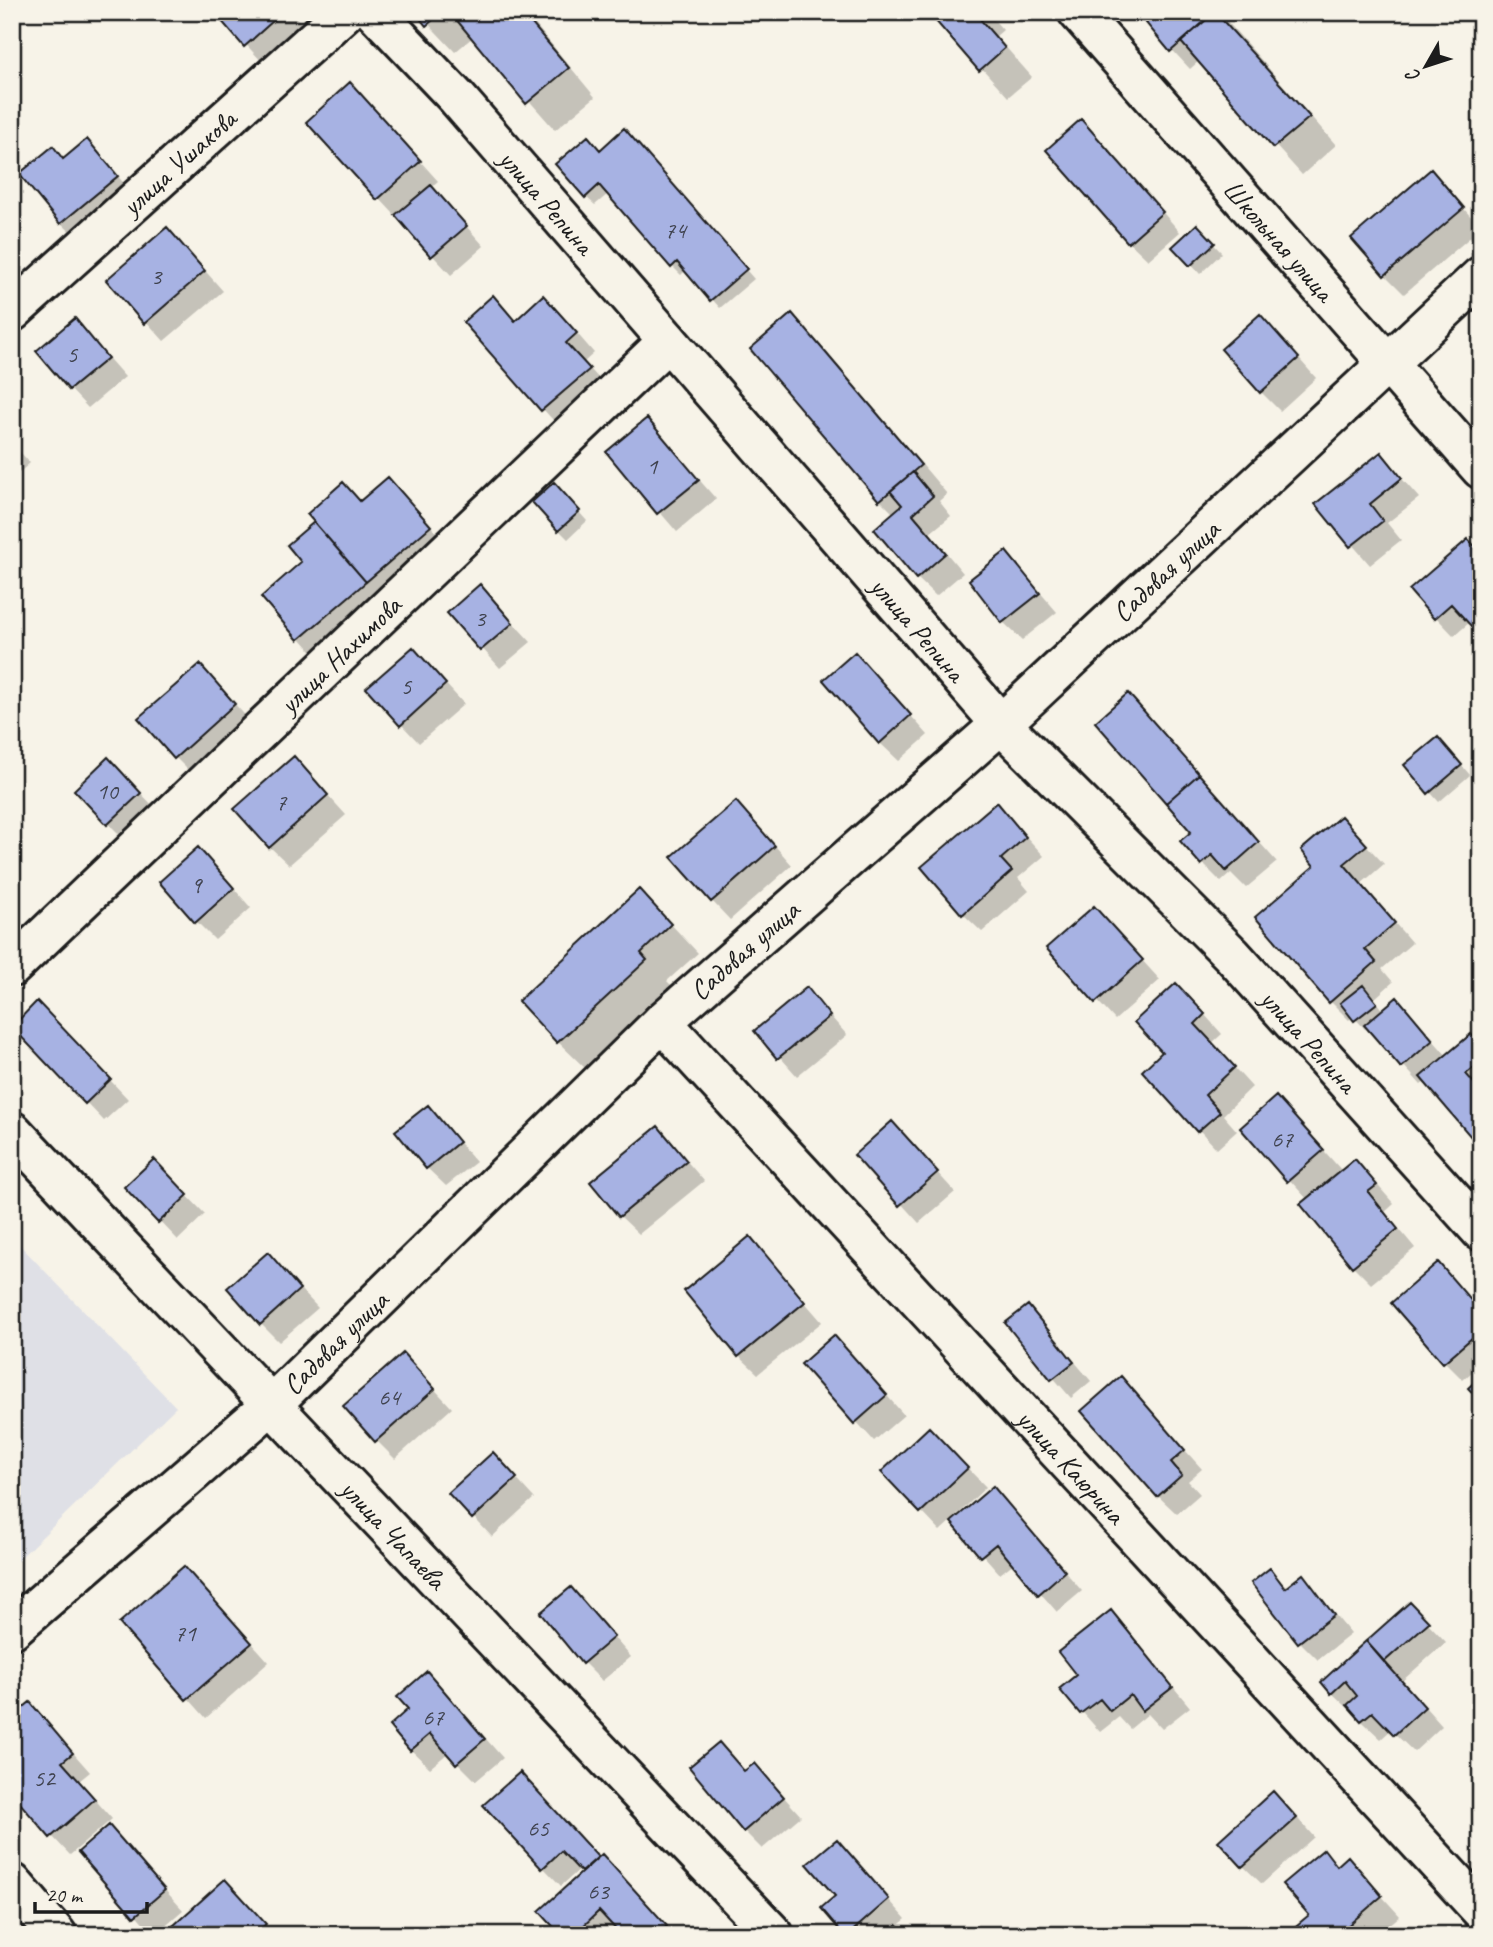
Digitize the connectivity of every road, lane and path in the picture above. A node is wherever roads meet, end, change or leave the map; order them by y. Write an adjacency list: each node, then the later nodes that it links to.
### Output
1 (345, 12): 5 (street, улица Ушакова)
2 (375, 12): 6 (street, улица Репина)
3 (1078, 12): 7 (street, Школьная улица)
4 (1481, 276): 7 (street, Садовая улица)
5 (12, 312)
6 (668, 341): 9 (street, улица Репина); 10 (street, улица Нахимова)
7 (1387, 364): 8 (street, Школьная улица); 9 (street, Садовая улица)
8 (1481, 469)
9 (1001, 724): 11 (street, Садовая улица); 13 (street, улица Репина)
10 (12, 967)
11 (662, 1022): 14 (street, Садовая улица); 17 (street, улица Каюрина)
12 (12, 1131): 14 (street, улица Чапаева)
13 (1481, 1231)
14 (272, 1404): 15 (street, Садовая улица); 19 (street, улица Чапаева)
15 (12, 1629)
16 (12, 1883): 18 (street)
17 (1481, 1910)
18 (57, 1935)
19 (774, 1935)

